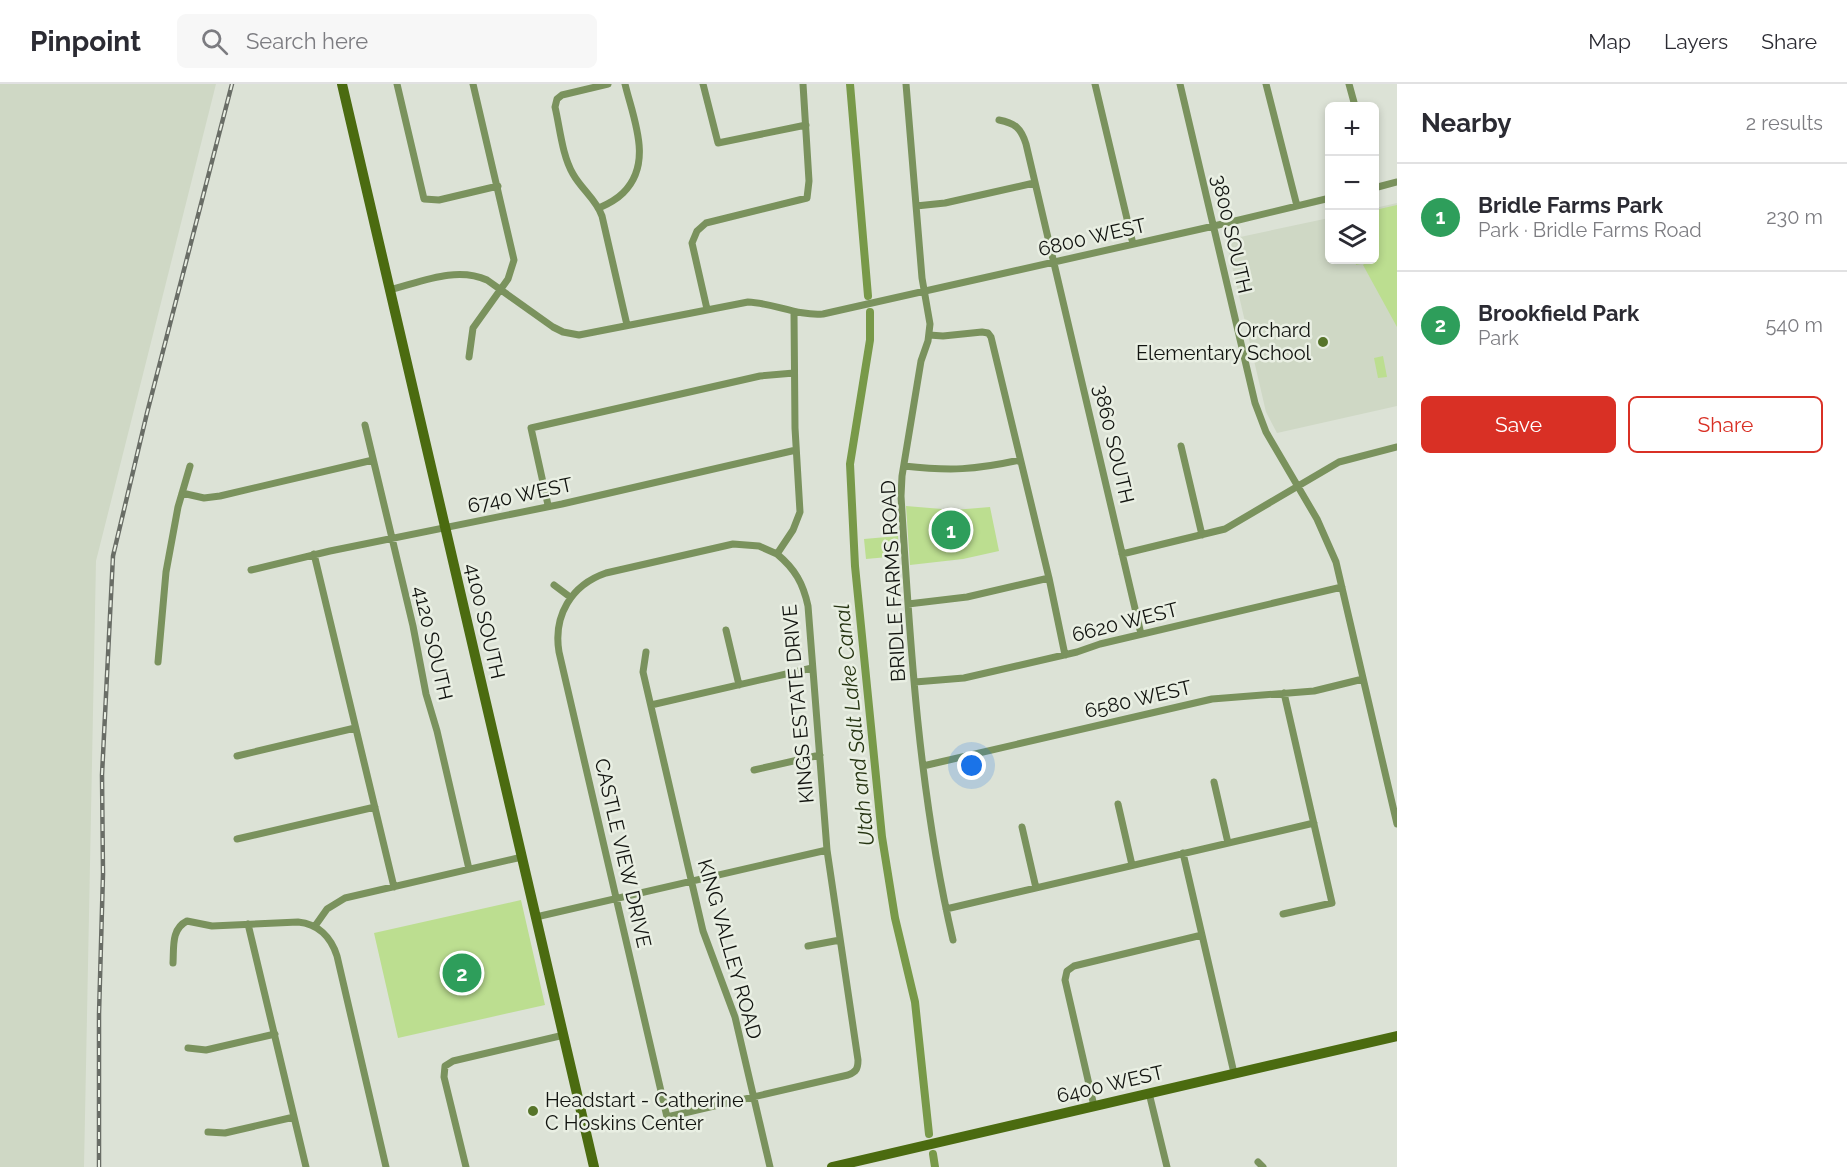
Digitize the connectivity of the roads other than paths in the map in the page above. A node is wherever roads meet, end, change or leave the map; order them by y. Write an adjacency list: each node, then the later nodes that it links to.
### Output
1 (342, 84): 28 (main road, 4100 SOUTH)
2 (397, 84): 18 (street)
3 (473, 84): 18 (street)
4 (608, 84): 23 (street)
5 (625, 84): 23 (street)
6 (704, 84): 15 (street)
7 (803, 84): 15 (street)
8 (906, 84): 21 (street, BRIDLE FARMS ROAD)
9 (1095, 84): 25 (street)
10 (1180, 84): 24 (street, 3800 SOUTH)
11 (1266, 84): 22 (street)
12 (1349, 84): 13 (street)
13 (1354, 102)
14 (999, 120): 17 (street, 3860 SOUTH)
15 (806, 124): 30 (street)
16 (1397, 182): 19 (street)
17 (1034, 183): 21 (street); 26 (street, 3860 SOUTH)
18 (498, 186): 27 (street)
19 (1379, 187)
20 (1325, 199): 22 (street, 6800 WEST)
21 (916, 206): 29 (street, BRIDLE FARMS ROAD)
22 (1297, 206): 24 (street, 6800 WEST)
23 (600, 208): 32 (street)
24 (1214, 226): 25 (street, 6800 WEST); 44 (street, 3800 SOUTH)
25 (1133, 244): 26 (street, 6800 WEST)
26 (1054, 262): 29 (street, 6800 WEST); 52 (street, 3860 SOUTH)
27 (500, 289): 28 (street, 6800 WEST); 32 (street, 6800 WEST); 34 (street)
28 (389, 290): 47 (main road, 4100 SOUTH)
29 (925, 291): 31 (street, 6800 WEST); 33 (street, BRIDLE FARMS ROAD)
30 (707, 309): 31 (street, 6800 WEST); 32 (street, 6800 WEST)
31 (794, 312): 35 (street)
32 (627, 325)
33 (929, 335): 41 (street); 43 (street, BRIDLE FARMS ROAD)
34 (469, 357)
35 (794, 373): 39 (street); 46 (street)
36 (365, 425): 40 (street, 4120 SOUTH)
37 (1182, 446): 48 (street)
38 (1397, 447): 44 (street)
39 (796, 450): 46 (street, 6740 WEST); 51 (street)
40 (373, 460): 45 (street); 49 (street, 4120 SOUTH)
41 (1020, 460): 43 (street); 54 (street)
42 (190, 466): 45 (street)
43 (904, 466): 58 (street, BRIDLE FARMS ROAD)
44 (1298, 486): 48 (street); 56 (street, 3800 SOUTH)
45 (182, 493): 63 (street)
46 (549, 505): 47 (street, 6740 WEST)
47 (445, 527): 49 (street, 6740 WEST); 86 (main road, 4100 SOUTH)
48 (1202, 535): 52 (street)
49 (392, 539): 50 (street, 6740 WEST); 88 (street, 4120 SOUTH)
50 (314, 554): 53 (street, 6740 WEST); 70 (street)
51 (777, 554): 57 (street, CASTLE VIEW DRIVE); 64 (street, KINGS ESTATE DRIVE)
52 (1122, 554): 60 (street, 3860 SOUTH)
53 (251, 570)
54 (1049, 578): 58 (street); 62 (street)
55 (554, 585): 57 (street)
56 (1342, 587): 60 (street, 6620 WEST); 65 (street, 3800 SOUTH)
57 (570, 597): 92 (street, CASTLE VIEW DRIVE)
58 (908, 604): 66 (street, BRIDLE FARMS ROAD)
59 (726, 630): 67 (street)
60 (1141, 634): 62 (street, 6620 WEST)
61 (646, 652): 69 (street, KING VALLEY ROAD)
62 (1065, 655): 66 (street, 6620 WEST)
63 (158, 662)
64 (813, 668): 67 (street); 71 (street, KINGS ESTATE DRIVE)
65 (1363, 680): 68 (street, 6580 WEST); 76 (street, 3800 SOUTH)
66 (915, 682): 73 (street, BRIDLE FARMS ROAD)
67 (739, 685): 69 (street)
68 (1284, 693): 73 (street, 6580 WEST); 79 (street)
69 (651, 705): 89 (street, KING VALLEY ROAD)
70 (355, 728): 72 (street); 78 (street)
71 (820, 755): 74 (street); 84 (street, KINGS ESTATE DRIVE)
72 (237, 756)
73 (923, 765): 93 (street, BRIDLE FARMS ROAD)
74 (754, 770)
75 (1214, 782): 83 (street)
76 (1393, 791): 80 (street, 3800 SOUTH)
77 (1118, 804): 87 (street)
78 (375, 807): 82 (street); 90 (street)
79 (1314, 823): 83 (street); 94 (street)
80 (1397, 824)
81 (1022, 827): 91 (street)
82 (237, 839)
83 (1228, 843): 85 (street)
84 (827, 850): 89 (street); 99 (street, KINGS ESTATE DRIVE)
85 (1183, 853): 87 (street); 98 (street)
86 (522, 857): 88 (street); 95 (main road, 4100 SOUTH)
87 (1132, 865): 91 (street)
88 (470, 869): 90 (street)
89 (692, 882): 92 (street); 109 (street, KING VALLEY ROAD)
90 (394, 887): 97 (street)
91 (1036, 888): 93 (street)
92 (616, 899): 95 (street); 109 (street, CASTLE VIEW DRIVE)
93 (946, 909): 100 (street, BRIDLE FARMS ROAD)
94 (1283, 914)
95 (536, 917): 104 (main road, 4100 SOUTH)
96 (248, 924): 97 (street); 102 (street); 103 (street)
97 (315, 926): 114 (street)
98 (1202, 936): 107 (street); 110 (street)
99 (840, 940): 101 (street); 109 (street, KINGS ESTATE DRIVE)
100 (953, 940)
101 (808, 946)
102 (173, 963)
103 (274, 1034): 106 (street); 111 (street)
104 (564, 1035): 115 (street); 116 (main road, 4100 SOUTH)
105 (1397, 1036): 107 (main road, 6400 WEST)
106 (188, 1048)
107 (1234, 1074): 108 (main road, 6400 WEST)
108 (1149, 1093): 110 (main road, 6400 WEST); 119 (street)
109 (753, 1097): 117 (street, KING VALLEY ROAD)
110 (1094, 1106): 118 (main road, 6400 WEST)
111 (294, 1117): 112 (street); 113 (street)
112 (208, 1132)
113 (306, 1167)
114 (386, 1167)
115 (466, 1167)
116 (594, 1167)
117 (770, 1167)
118 (832, 1167)
119 (1167, 1167)

